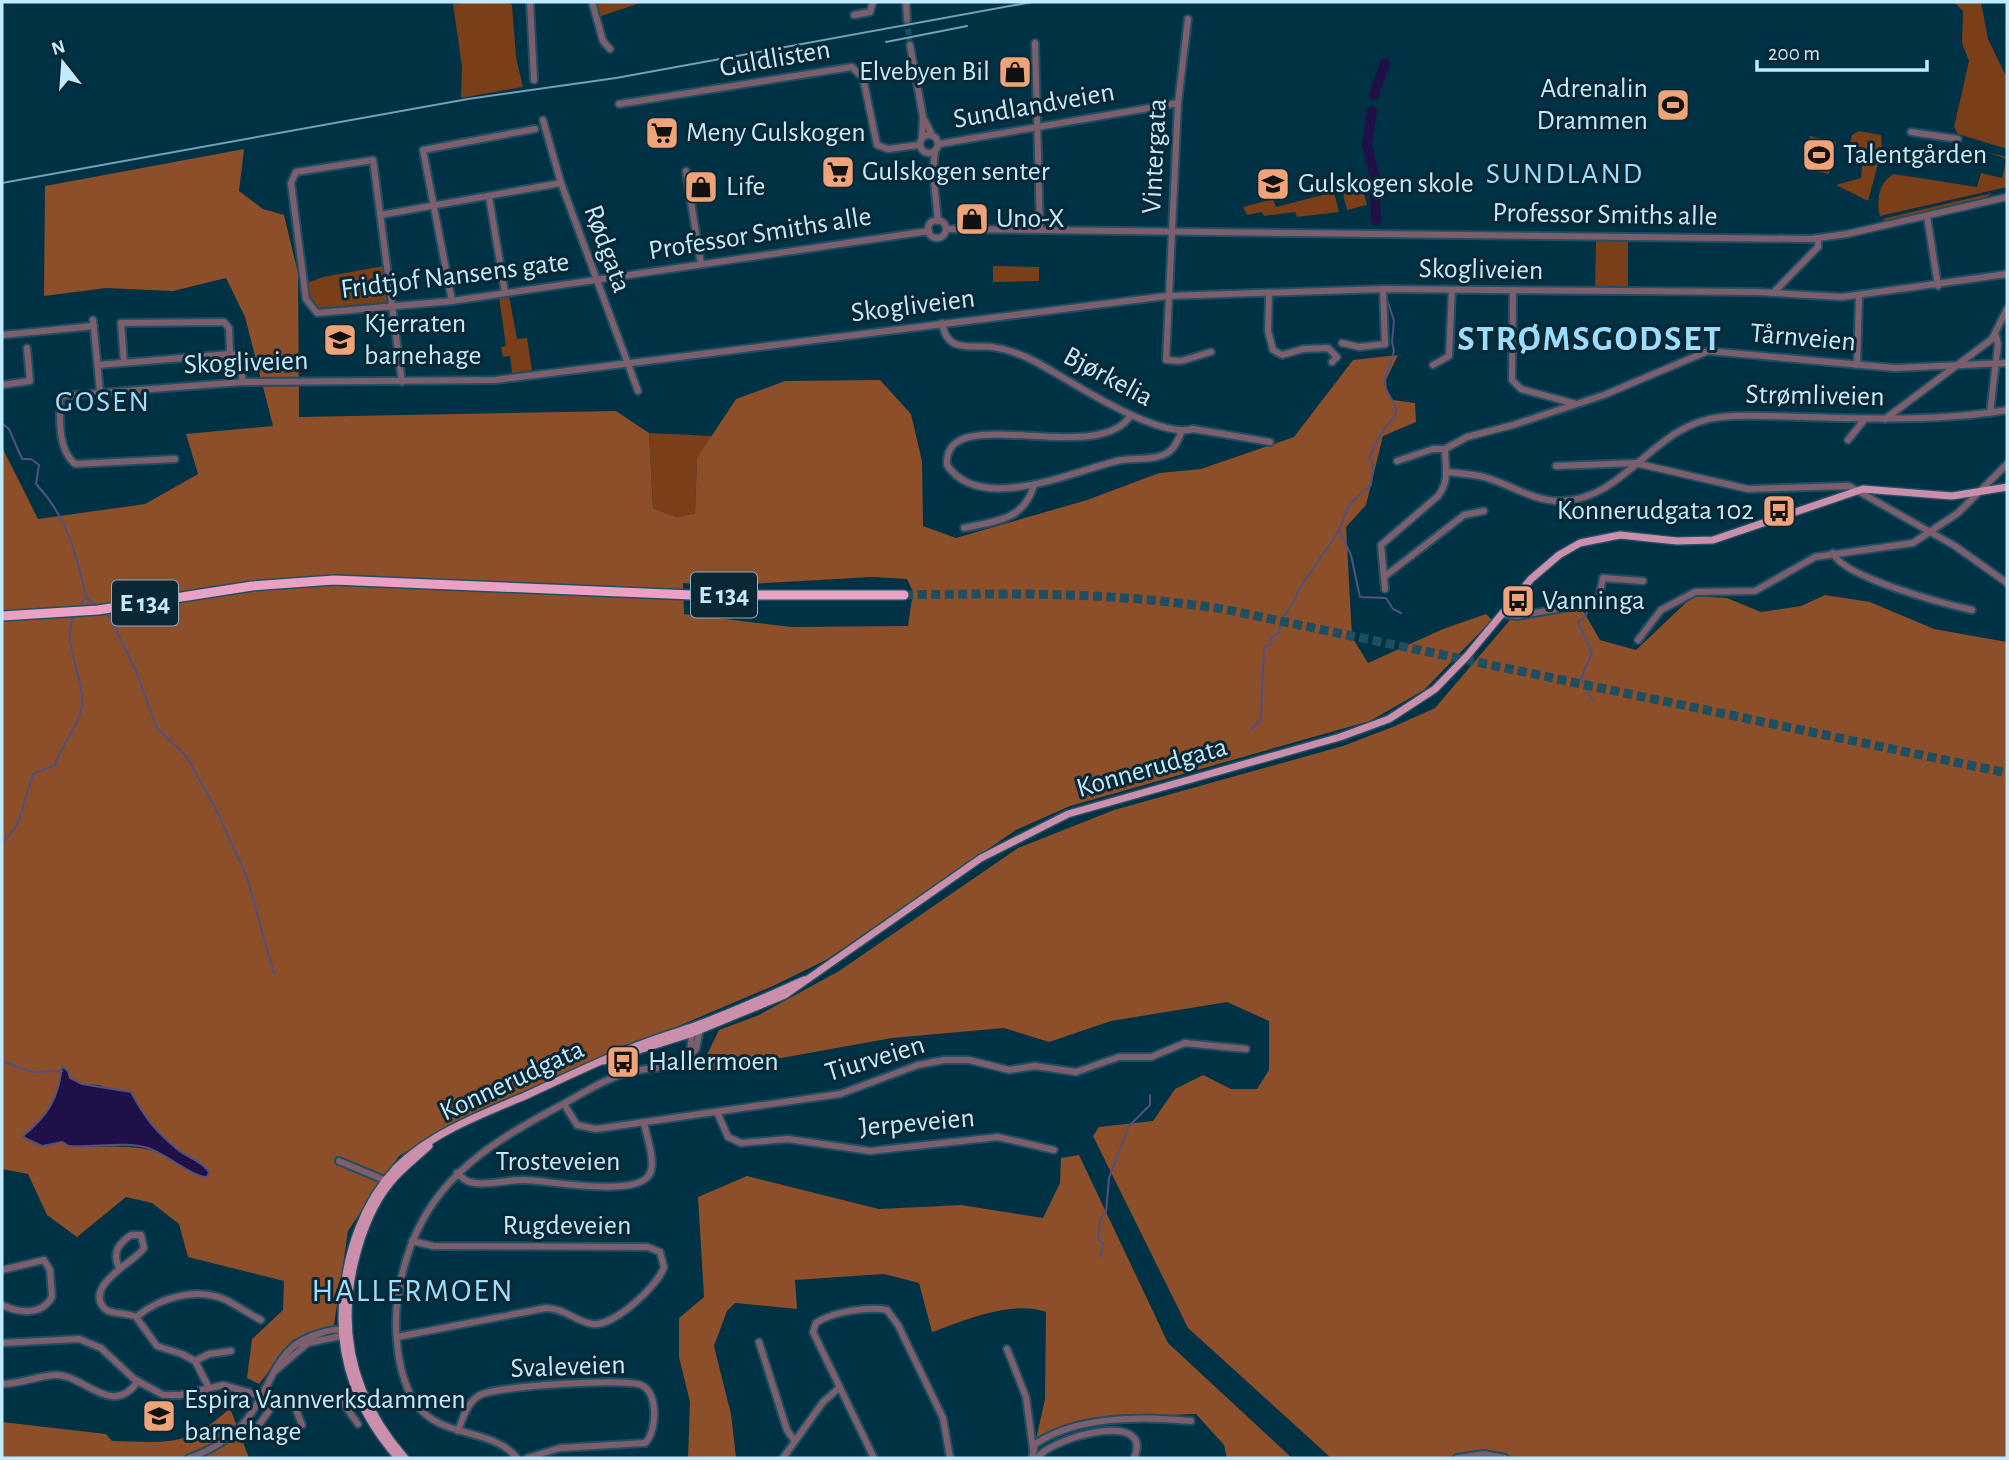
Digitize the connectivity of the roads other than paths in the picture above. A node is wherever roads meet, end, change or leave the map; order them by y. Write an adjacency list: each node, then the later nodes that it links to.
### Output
1 (530, 2): 11 (street)
2 (592, 2): 10 (street)
3 (873, 2): 5 (street)
4 (906, 2): 7 (street)
5 (854, 15)
6 (1188, 19): 12 (street, Vintergata)
7 (907, 20)
8 (1035, 43): 16 (street)
9 (910, 45): 14 (street)
10 (610, 49)
11 (534, 80)
12 (1178, 103): 16 (street, Sundlandveien); 37 (street, Vintergata)
13 (619, 104): 21 (street, Guldlisten)
14 (923, 117): 19 (street); 21 (street)
15 (543, 120): 27 (street, Rødgata)
16 (1037, 127): 22 (street, Sundlandveien); 35 (street)
17 (535, 129): 30 (street)
18 (1911, 132): 20 (street)
19 (932, 135): 21 (street); 22 (street)
20 (1958, 139)
21 (921, 141): 24 (street)
22 (939, 144): 23 (street)
23 (935, 151): 24 (street); 26 (street)
24 (925, 152): 26 (street)
25 (686, 171): 39 (street)
26 (933, 173): 33 (street)
27 (561, 183): 28 (street); 41 (street, Rødgata)
28 (489, 197): 30 (street); 46 (street)
29 (2007, 197): 32 (street, Professor Smiths alle)
30 (433, 207): 31 (street); 51 (street)
31 (380, 215): 52 (street); 52 (street, Fridtjof Nansens gate)
32 (1927, 216): 38 (street, Professor Smiths alle); 42 (street)
33 (938, 221): 34 (street); 36 (street)
34 (946, 229): 35 (street, Professor Smiths alle); 36 (street)
35 (1040, 230): 37 (street, Professor Smiths alle)
36 (929, 231): 39 (street, Professor Smiths alle)
37 (1171, 232): 38 (street, Professor Smiths alle); 49 (street, Vintergata)
38 (1818, 238): 48 (street)
39 (701, 264): 41 (street, Professor Smiths alle)
40 (2007, 274): 42 (street, Skogliveien)
41 (597, 280): 46 (street, Fridtjof Nansens gate); 64 (street, Rødgata)
42 (1938, 286): 50 (street, Skogliveien)
43 (1383, 289): 44 (street, Skogliveien); 47 (street, Skogliveien); 57 (street)
44 (1452, 290): 45 (street, Skogliveien); 67 (street)
45 (1513, 292): 48 (street, Skogliveien); 75 (street)
46 (505, 293): 51 (street, Fridtjof Nansens gate)
47 (1269, 293): 49 (street, Skogliveien); 62 (street)
48 (1773, 293): 50 (street, Skogliveien)
49 (1167, 296): 54 (street, Skogliveien); 59 (street, Vintergata)
50 (1859, 297): 68 (street)
51 (452, 301): 52 (street, Fridtjof Nansens gate)
52 (392, 307): 71 (street)
53 (2007, 309): 56 (street)
54 (942, 323): 64 (street, Skogliveien); 78 (street, Bjørkelia)
55 (2, 335): 66 (street)
56 (1996, 335): 65 (street); 69 (street)
57 (1342, 343)
58 (27, 348): 72 (street)
59 (1211, 352)
60 (230, 354): 61 (street); 61 (street); 70 (street)
61 (124, 362): 66 (street)
62 (1332, 362)
63 (2007, 363): 65 (street, Tårnveien)
64 (628, 364): 71 (street, Skogliveien); 73 (street, Rødgata)
65 (1996, 364): 69 (street, Tårnveien); 77 (street)
66 (98, 365): 74 (street)
67 (1433, 365)
68 (1857, 365): 69 (street, Tårnveien); 75 (street, Tårnveien)
69 (1955, 368): 80 (street)
70 (243, 382): 71 (street, Skogliveien); 74 (street, Skogliveien)
71 (402, 382)
72 (2, 385)
73 (638, 391)
74 (100, 392): 85 (street, Skogliveien)
75 (1576, 404): 84 (street, Tårnveien)
76 (2007, 410): 77 (street, Strømliveien)
77 (1990, 413): 80 (street, Strømliveien)
78 (1131, 415): 81 (street, Bjørkelia); 91 (street)
79 (1865, 419): 80 (street, Strømliveien); 82 (street); 87 (street, Strømliveien)
80 (1885, 419)
81 (1181, 433): 83 (street, Bjørkelia); 91 (street)
82 (1848, 440)
83 (1270, 442)
84 (1445, 449): 86 (street, Tårnveien); 90 (street)
85 (175, 459)
86 (1397, 461)
87 (1635, 463): 89 (street); 90 (street, Strømliveien); 94 (street, Konnerudgata)
88 (2007, 464): 92 (street)
89 (1556, 466)
90 (1448, 472): 99 (street)
91 (1034, 485): 96 (street)
92 (1987, 485): 93 (main road, Konnerudgata); 94 (main road, Konnerudgata); 97 (street)
93 (2007, 487)
94 (1857, 490): 97 (street); 106 (main road, Konnerudgata)
95 (1484, 511): 99 (street)
96 (964, 528)
97 (1932, 533): 98 (street); 101 (street)
98 (1833, 553): 104 (street); 107 (street)
99 (1384, 578): 102 (street)
100 (1643, 580): 106 (street)
101 (2007, 583)
102 (1385, 589)
103 (904, 595): 105 (highway, E 134)
104 (1972, 610)
105 (2, 614)
106 (1502, 614): 108 (main road, Konnerudgata)
107 (1638, 640)
108 (694, 1030): 110 (street); 116 (main road, Konnerudgata)
109 (1246, 1049): 111 (street, Tiurveien)
110 (564, 1104): 112 (street, Tiurveien); 115 (street)
111 (717, 1112): 112 (street, Tiurveien); 113 (street, Jerpeveien)
112 (644, 1122): 115 (street, Trosteveien)
113 (1054, 1150)
114 (339, 1161): 116 (street)
115 (457, 1172): 117 (street)
116 (388, 1181): 123 (main road, Konnerudgata)
117 (412, 1241): 124 (street); 124 (street, Rugdeveien)
118 (119, 1268): 118 (street); 121 (street)
119 (2, 1270): 120 (street)
120 (2, 1305)
121 (136, 1317): 122 (street); 129 (street)
122 (261, 1320)
123 (343, 1332): 134 (street); 144 (main road, Konnerudgata); 145 (main road, Konnerudgata)
124 (397, 1337): 140 (street)
125 (759, 1342): 141 (street)
126 (2, 1343): 130 (street)
127 (1007, 1349): 142 (street)
128 (231, 1351): 129 (street)
129 (195, 1361): 132 (street)
130 (138, 1381): 131 (street); 132 (street)
131 (2, 1384)
132 (208, 1386): 134 (street)
133 (839, 1388): 141 (street); 149 (street); 150 (street)
134 (262, 1396): 139 (street)
135 (292, 1399): 137 (street); 138 (street); 139 (street)
136 (1191, 1421): 142 (street)
137 (358, 1424)
138 (302, 1425)
139 (237, 1430): 143 (street)
140 (458, 1431): 146 (street); 147 (street, Svaleveien)
141 (794, 1440): 148 (street)
142 (1033, 1449): 151 (street)
143 (189, 1458)
144 (398, 1458)
145 (405, 1458)
146 (517, 1458)
147 (527, 1458)
148 (783, 1458)
149 (874, 1458)
150 (950, 1458)
151 (1034, 1458): 152 (street)
152 (1134, 1458)
153 (1457, 1458): 154 (street)
154 (1505, 1458)

